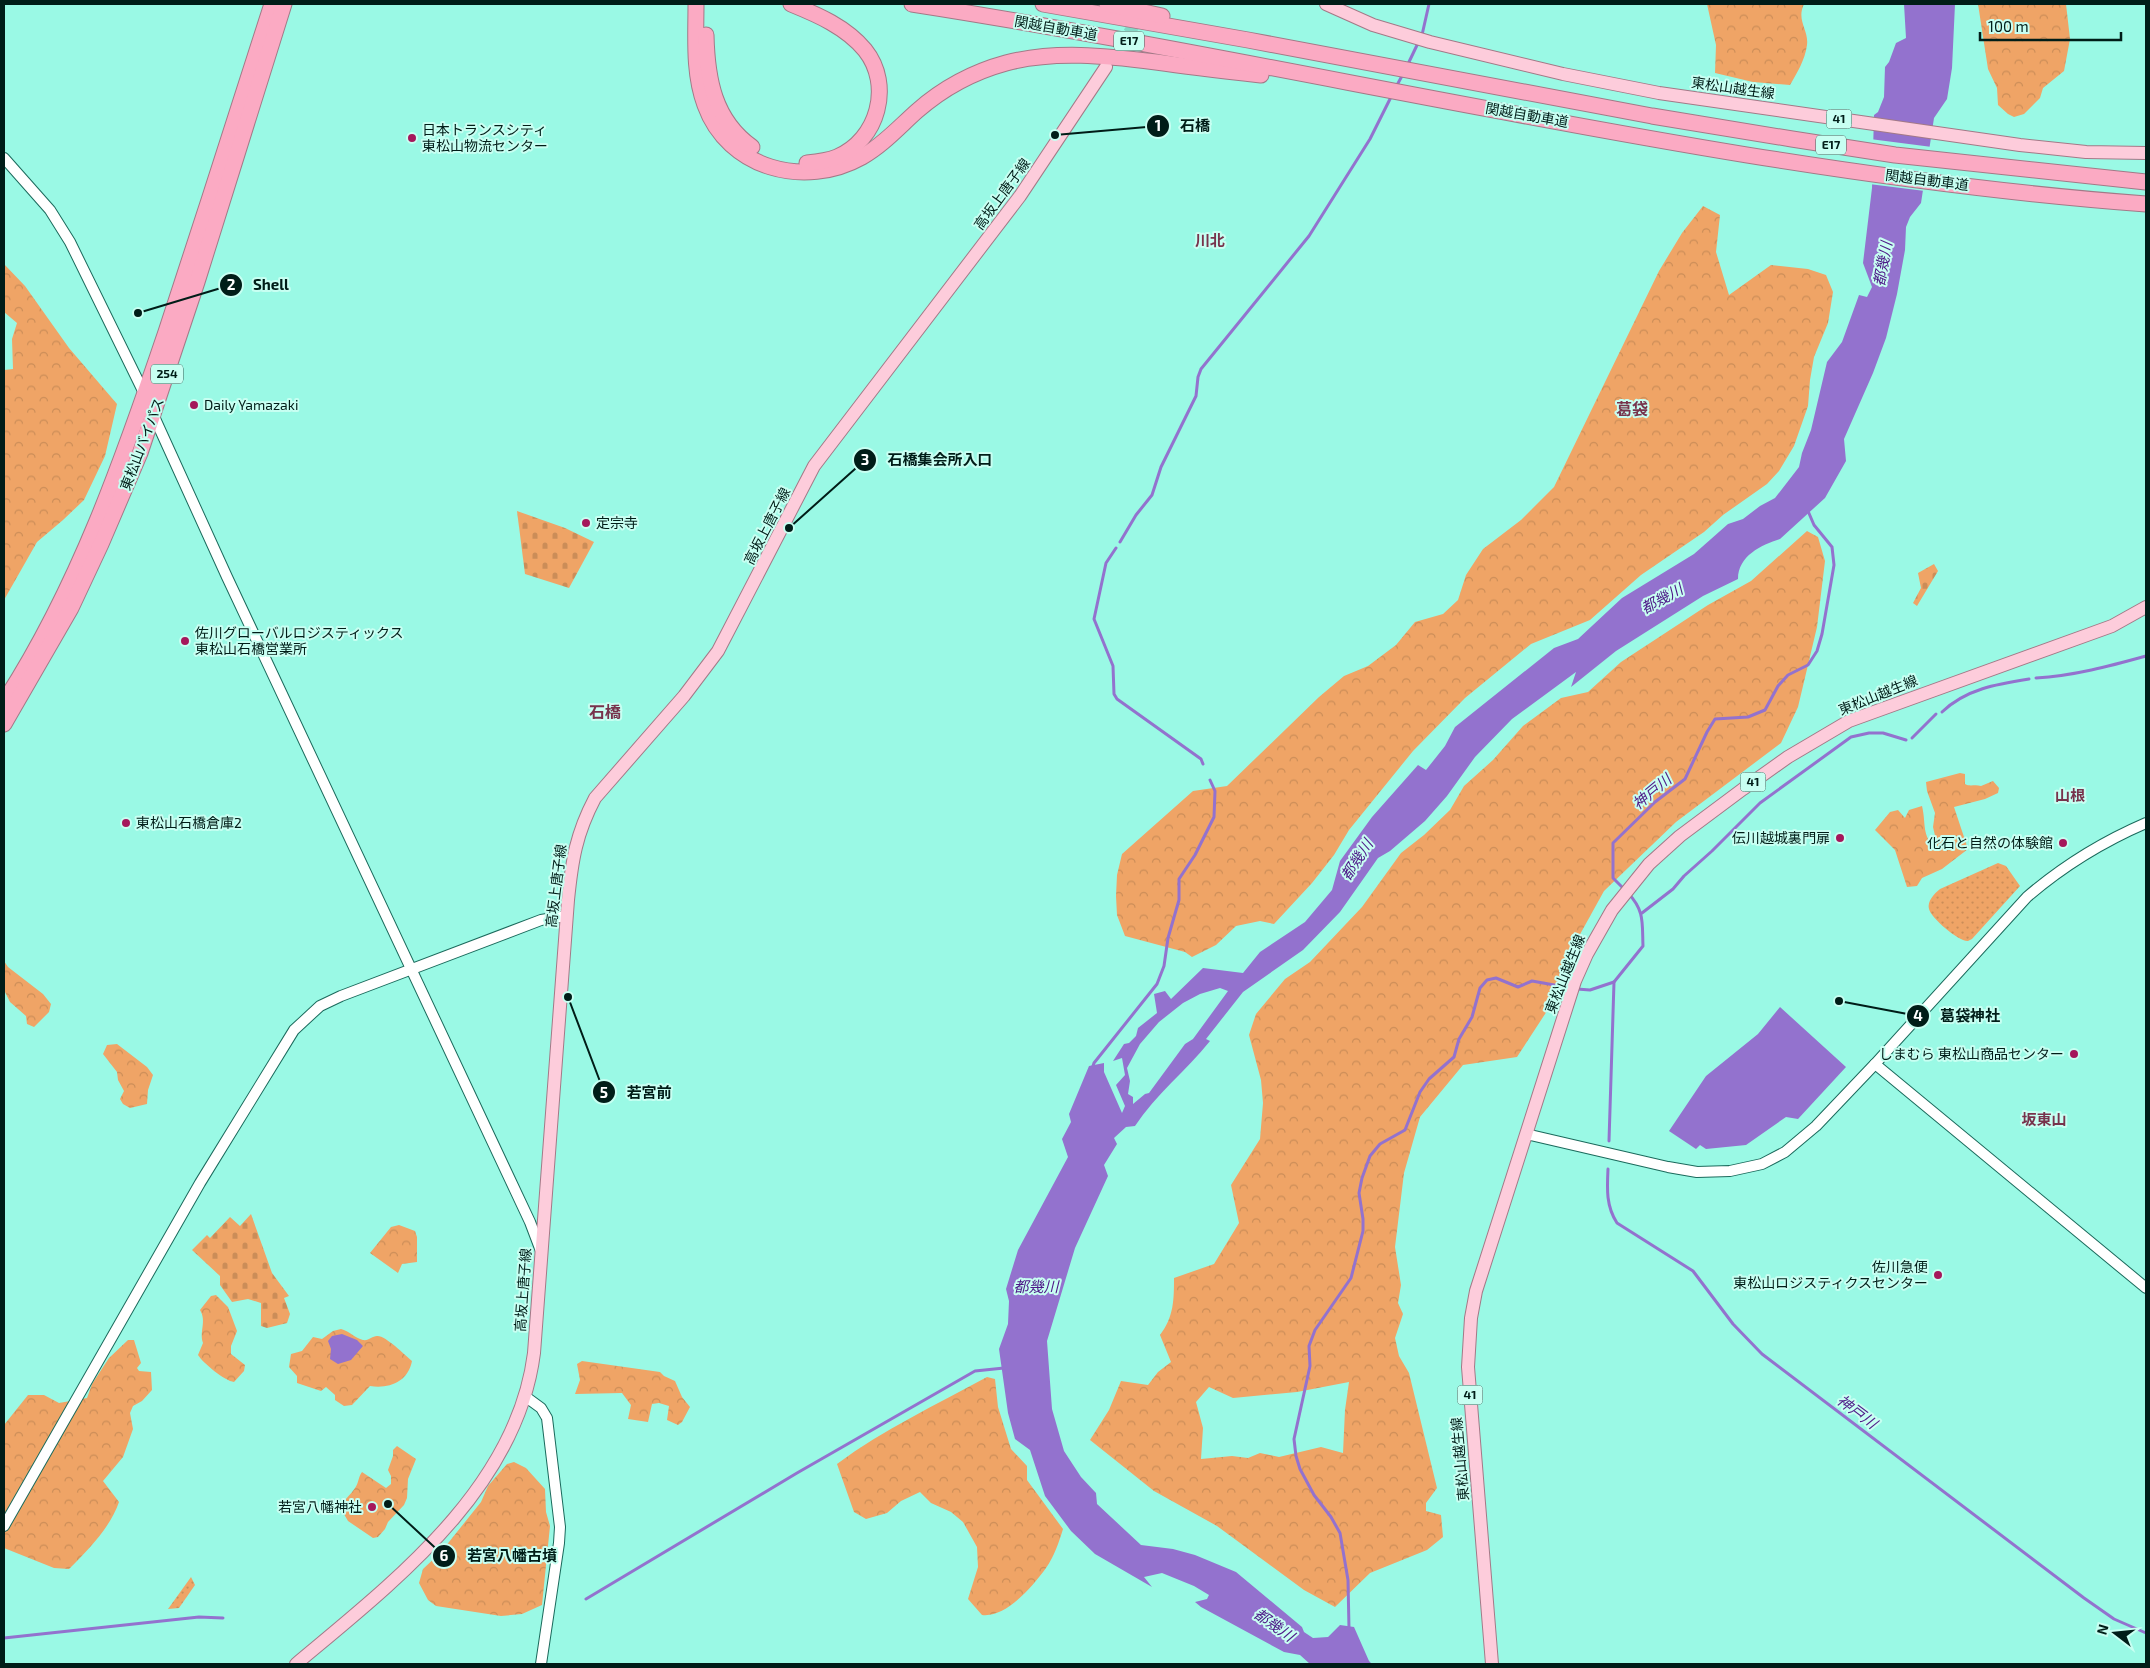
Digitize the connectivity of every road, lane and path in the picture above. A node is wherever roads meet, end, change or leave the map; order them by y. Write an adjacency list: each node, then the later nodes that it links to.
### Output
1 (272, 4): 17 (highway, 東松山バイパス / 254)
2 (284, 4): 18 (highway, 東松山バイパス / 254)
3 (696, 4): 12 (highway)
4 (706, 4): 5 (highway)
5 (791, 4)
6 (912, 4): 12 (highway, 関越自動車道 / E17)
7 (1043, 4): 10 (highway, 関越自動車道 / E17)
8 (1107, 4): 10 (highway)
9 (1326, 4): 13 (main road, 東松山越生線 / 41)
10 (1248, 40): 15 (highway, 関越自動車道 / E17)
11 (1106, 67): 23 (main road, 高坂上唐子線)
12 (1345, 83): 16 (highway, 関越自動車道 / E17)
13 (2146, 153)
14 (4, 158): 17 (street)
15 (2146, 182)
16 (2146, 204)
17 (145, 394): 18 (street); 20 (highway, 東松山バイパス / 254)
18 (154, 416): 21 (highway, 東松山バイパス / 254); 24 (street)
19 (2146, 607): 26 (main road, 東松山越生線 / 41)
20 (4, 702)
21 (4, 724)
22 (2146, 823): 25 (street)
23 (566, 916): 24 (street); 27 (main road, 高坂上唐子線)
24 (411, 969): 27 (street); 30 (street)
25 (1875, 1064): 26 (street); 28 (street)
26 (1526, 1134): 33 (main road, 東松山越生線 / 41)
27 (541, 1251): 29 (main road, 高坂上唐子線)
28 (2146, 1288)
29 (526, 1397): 31 (main road, 高坂上唐子線); 32 (street)
30 (4, 1526)
31 (296, 1664)
32 (541, 1664)
33 (1492, 1664)

